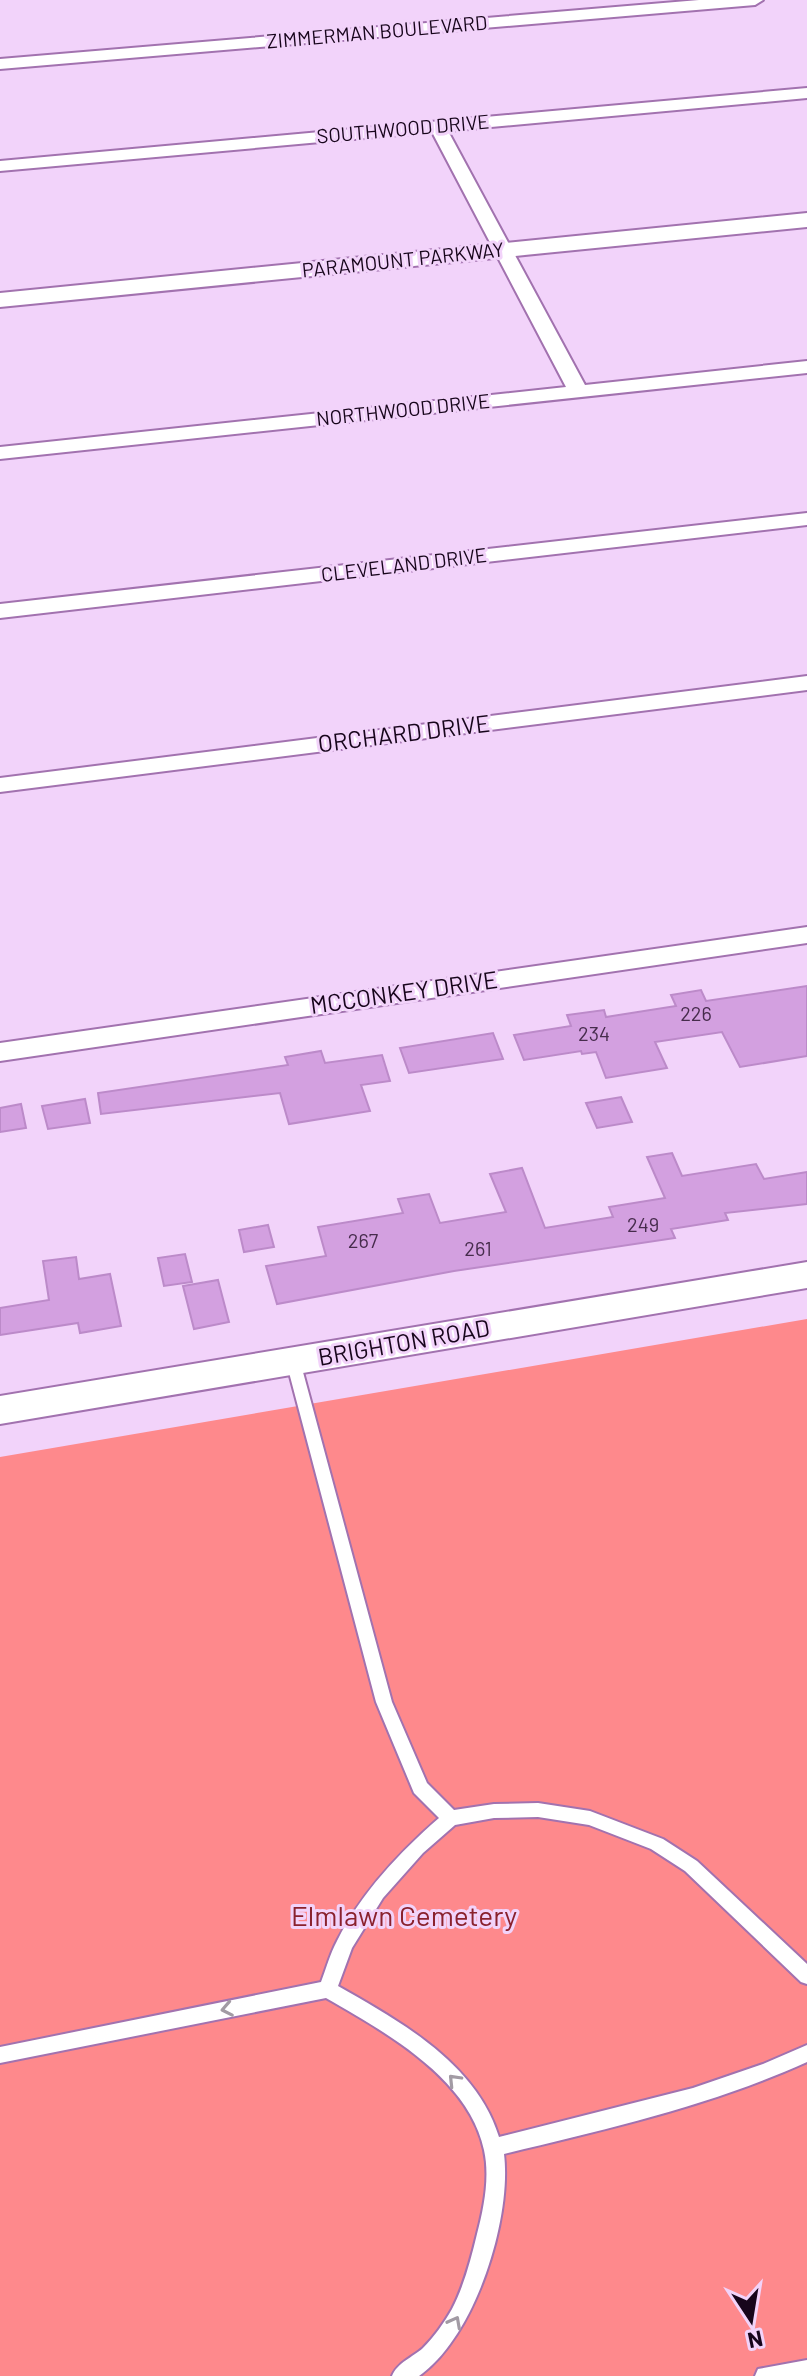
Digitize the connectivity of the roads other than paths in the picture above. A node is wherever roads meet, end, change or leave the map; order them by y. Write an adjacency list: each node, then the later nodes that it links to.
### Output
1 (556, 0): 3 (street)
2 (755, 0): 3 (street, ZIMMERMAN BOULEVARD)
3 (566, 16): 4 (street, ZIMMERMAN BOULEVARD)
4 (0, 64)
5 (807, 93): 6 (street, SOUTHWOOD DRIVE)
6 (437, 126): 7 (street, SOUTHWOOD DRIVE); 9 (street)
7 (0, 166)
8 (807, 220): 9 (street, PARAMOUNT PARKWAY)
9 (503, 250): 10 (street, PARAMOUNT PARKWAY); 12 (street)
10 (0, 300)
11 (807, 367): 12 (street, NORTHWOOD DRIVE)
12 (578, 391): 13 (street, NORTHWOOD DRIVE)
13 (0, 453)
14 (807, 519): 15 (street, CLEVELAND DRIVE)
15 (0, 611)
16 (807, 683): 17 (street, ORCHARD DRIVE)
17 (0, 785)
18 (807, 935): 19 (street, MCCONKEY DRIVE)
19 (0, 1052)
20 (807, 1275): 21 (street, BRIGHTON ROAD)
21 (293, 1361): 22 (street, BRIGHTON ROAD); 23 (lane)
22 (0, 1410)
23 (451, 1818): 24 (lane); 25 (lane)
24 (807, 1976)
25 (328, 1989): 27 (lane, one-way to 27); 28 (lane, one-way to 25)
26 (807, 2053): 28 (lane)
27 (0, 2055)
28 (494, 2147): 30 (lane, one-way to 28)
29 (807, 2370): 31 (lane)
30 (402, 2376)
31 (765, 2376)

